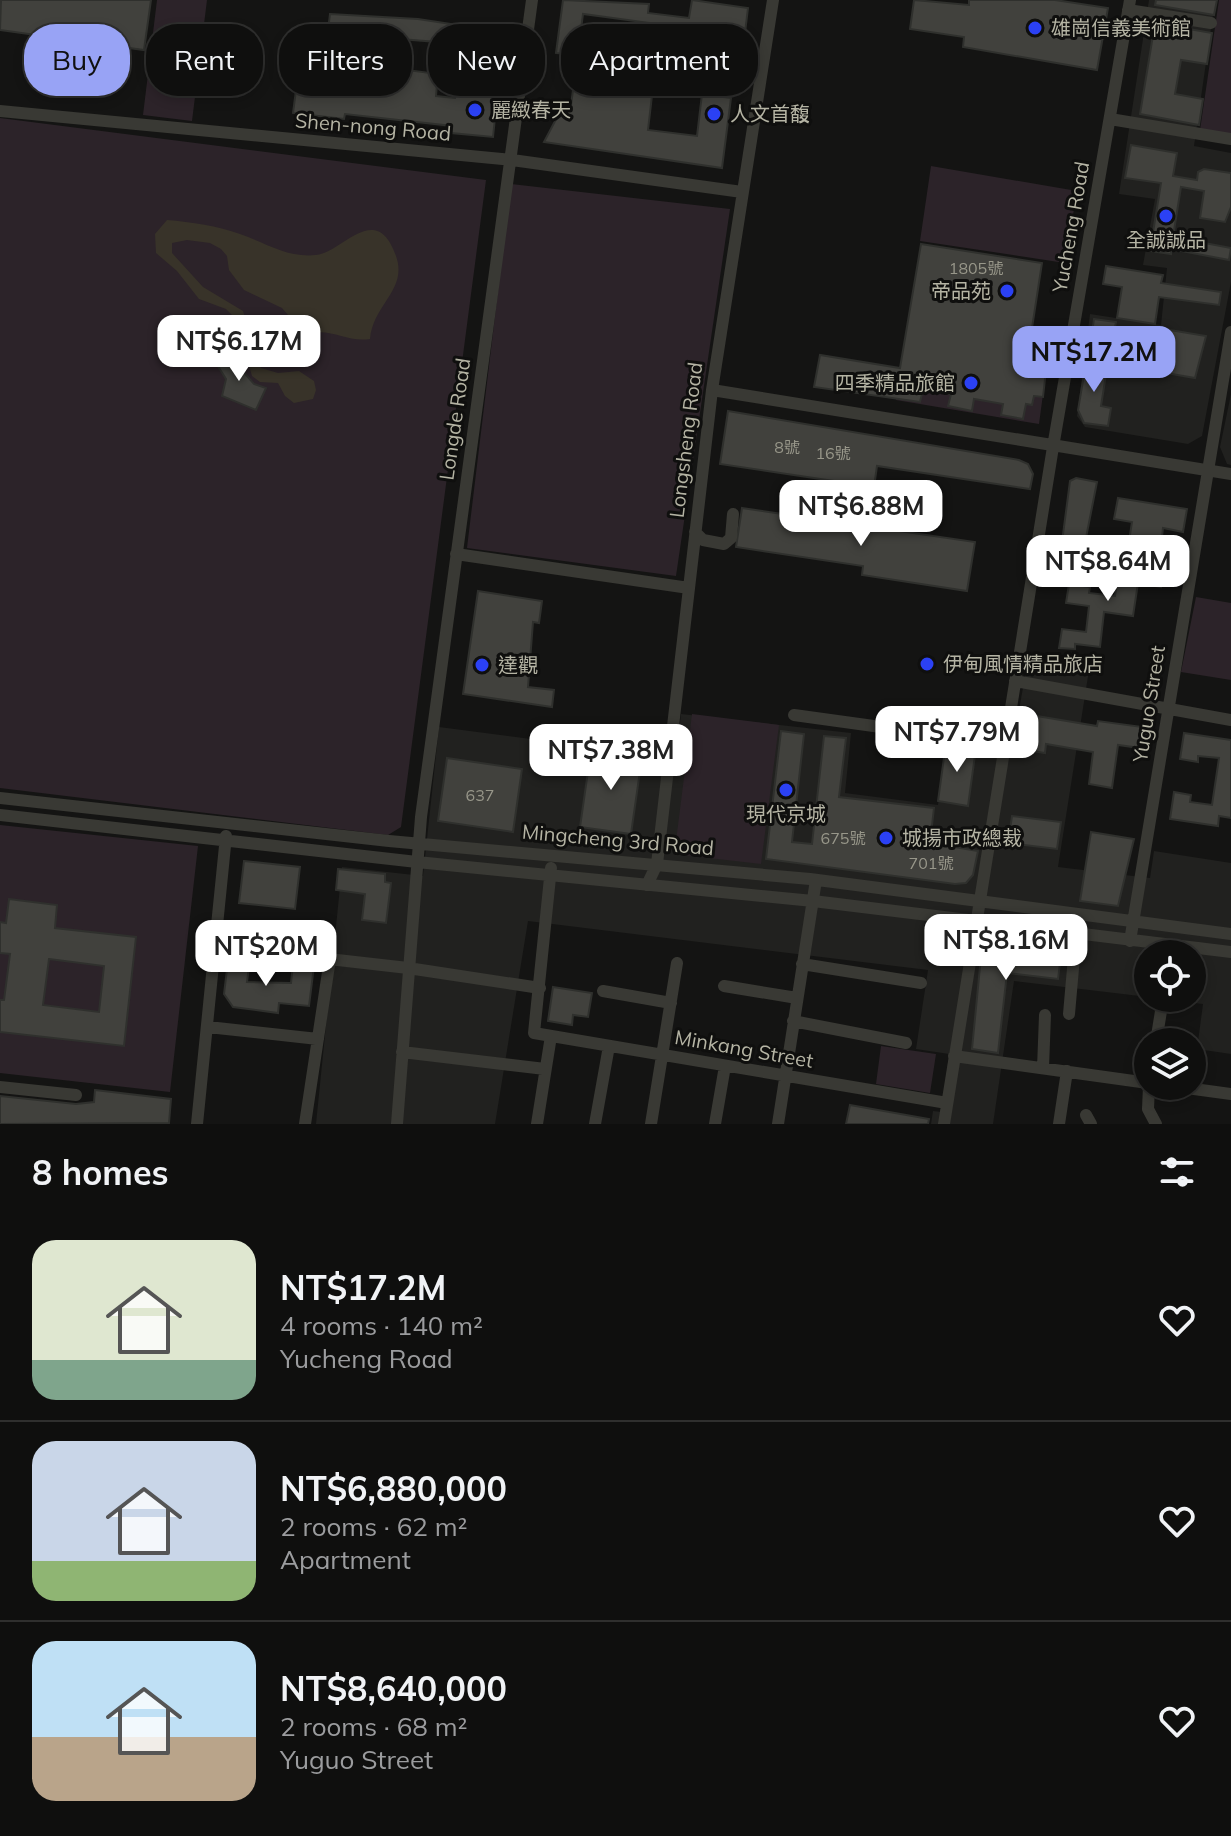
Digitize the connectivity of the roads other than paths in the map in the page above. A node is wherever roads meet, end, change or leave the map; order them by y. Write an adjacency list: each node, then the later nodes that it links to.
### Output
1 (532, 0): 8 (street, Longde Road)
2 (773, 0): 9 (street, Longsheng Road)
3 (1129, 5): 4 (street); 6 (street, Yucheng Road)
4 (1211, 23)
5 (0, 111): 8 (street, Shen-nong Road)
6 (1110, 119): 7 (street); 13 (street, Yucheng Road)
7 (1231, 139)
8 (512, 160): 9 (street, Shen-nong Road); 18 (street, Longde Road)
9 (742, 192): 12 (street, Longsheng Road)
10 (1231, 332): 11 (street, Yuguo Street)
11 (1227, 378): 14 (street, Yuguo Street)
12 (712, 390): 13 (street); 17 (street, Longsheng Road)
13 (1053, 447): 14 (street); 20 (street, Yucheng Road)
14 (1207, 471): 15 (street); 21 (street, Yuguo Street)
15 (1231, 474)
16 (733, 514): 17 (street)
17 (695, 532): 19 (street, Longsheng Road)
18 (456, 554): 19 (street); 29 (street, Longde Road)
19 (689, 588): 32 (street, Longsheng Road)
20 (1015, 681): 21 (street); 36 (street, Yucheng Road)
21 (1168, 710): 23 (street); 38 (street, Yuguo Street)
22 (794, 715): 24 (street)
23 (1231, 720)
24 (888, 728)
25 (0, 798): 27 (street, Mingcheng 3rd Road)
26 (0, 815): 28 (street, Mingcheng 3rd Road)
27 (228, 825): 28 (street); 29 (street, Mingcheng 3rd Road)
28 (225, 842): 31 (street, Mingcheng 3rd Road); 43 (street)
29 (418, 844): 30 (street, Mingcheng 3rd Road); 31 (street, Longde Road)
30 (553, 853): 32 (street, Mingcheng 3rd Road); 33 (street)
31 (417, 862): 33 (street, Mingcheng 3rd Road); 48 (street, Longde Road)
32 (657, 864): 34 (street, Mingcheng 3rd Road); 35 (street, Longsheng Road)
33 (550, 874): 35 (street, Mingcheng 3rd Road); 51 (street)
34 (816, 880): 36 (street, Mingcheng 3rd Road); 37 (street)
35 (647, 885): 37 (street, Mingcheng 3rd Road)
36 (979, 898): 38 (street, Mingcheng 3rd Road); 39 (street, Yucheng Road)
37 (813, 901): 39 (street, Mingcheng 3rd Road); 47 (street)
38 (1134, 919): 41 (street, Mingcheng 3rd Road); 42 (street, Yuguo Street)
39 (976, 922): 40 (street, Mingcheng 3rd Road); 65 (street, Yucheng Road)
40 (1076, 934): 42 (street, Mingcheng 3rd Road); 55 (street)
41 (1231, 934)
42 (1130, 941): 44 (street, Mingcheng 3rd Road)
43 (215, 946): 45 (street); 58 (street)
44 (1231, 952)
45 (330, 959): 48 (street); 60 (street)
46 (677, 963): 54 (street)
47 (802, 964): 49 (street); 53 (street)
48 (408, 968): 51 (street); 63 (street, Longde Road)
49 (921, 983)
50 (724, 986): 53 (street)
51 (540, 988): 59 (street, Minkang Street)
52 (603, 991): 54 (street)
53 (797, 998): 57 (street)
54 (671, 1003): 64 (street)
55 (1069, 1014)
56 (1045, 1015): 67 (street)
57 (793, 1021): 61 (street); 70 (street)
58 (208, 1027): 60 (street); 78 (street)
59 (551, 1036): 62 (street, Minkang Street); 68 (street)
60 (318, 1039): 79 (street)
61 (906, 1043)
62 (609, 1046): 64 (street, Minkang Street); 82 (street)
63 (402, 1052): 68 (street); 80 (street, Longde Road)
64 (662, 1056): 66 (street, Minkang Street); 83 (street)
65 (954, 1056): 67 (street); 77 (street, Yucheng Road)
66 (725, 1066): 70 (street, Minkang Street); 84 (street)
67 (1043, 1068): 69 (street)
68 (545, 1069): 81 (street)
69 (1067, 1071): 71 (street); 87 (street)
70 (785, 1077): 77 (street, Minkang Street); 85 (street)
71 (1134, 1082)
72 (0, 1087): 75 (street)
73 (1206, 1091): 74 (street)
74 (1231, 1094)
75 (76, 1095)
76 (1148, 1100): 88 (street)
77 (947, 1103): 86 (street, Yucheng Road)
78 (197, 1124)
79 (305, 1124)
80 (397, 1124)
81 (537, 1124)
82 (595, 1124)
83 (651, 1124)
84 (715, 1124)
85 (778, 1124)
86 (944, 1124)
87 (1059, 1124)
88 (1156, 1124)

